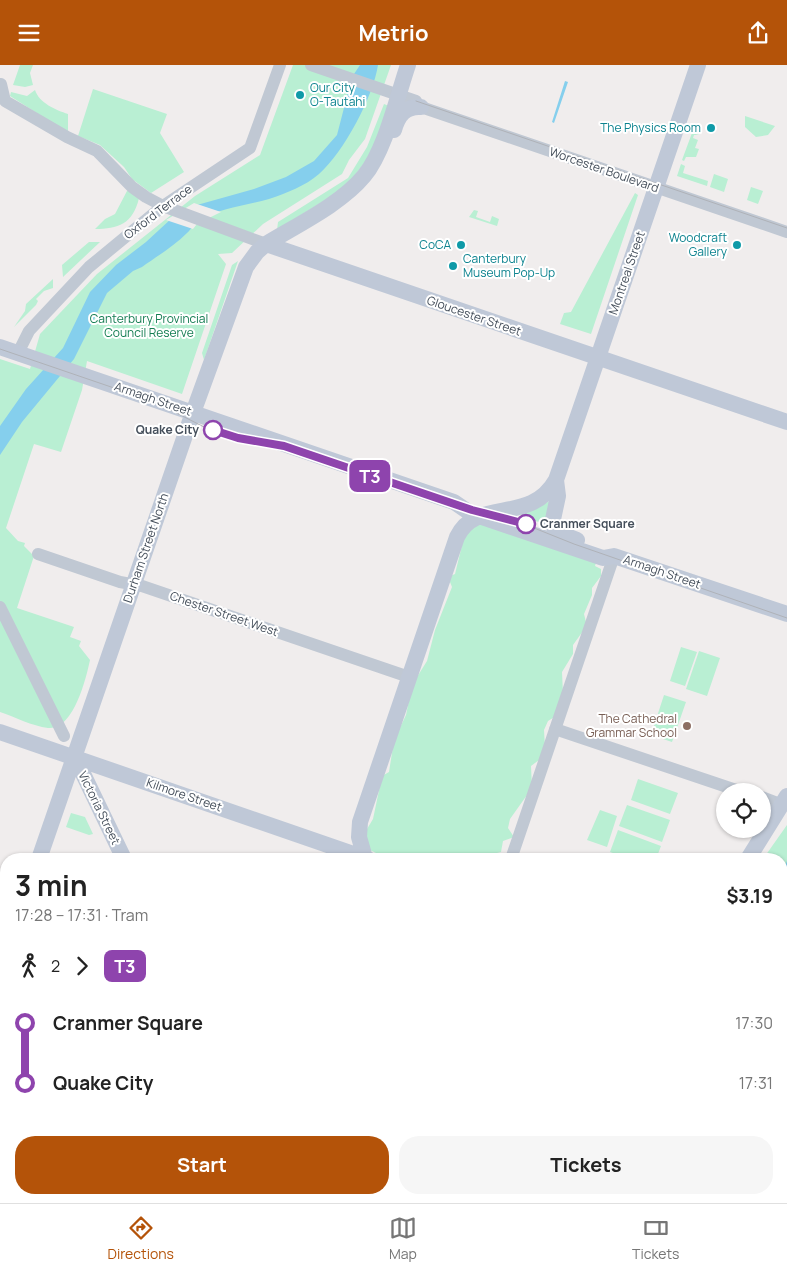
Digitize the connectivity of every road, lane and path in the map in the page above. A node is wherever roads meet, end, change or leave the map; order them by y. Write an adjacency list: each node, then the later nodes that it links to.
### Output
1 (280, 65): 10 (street, Oxford Terrace)
2 (311, 65): 6 (street, Worcester Boulevard)
3 (408, 65): 6 (main road)
4 (698, 65): 9 (main road, Montreal Street)
5 (1, 83): 10 (street, Gloucester Street)
6 (398, 95): 7 (street, Worcester Boulevard); 8 (main road)
7 (418, 104): 8 (main road); 9 (street, Worcester Boulevard)
8 (379, 149): 12 (main road, Durham Street North)
9 (656, 188): 11 (street, Worcester Boulevard); 15 (main road, Montreal Street)
10 (163, 206): 12 (street, Gloucester Street); 14 (street, Oxford Terrace)
11 (787, 233)
12 (266, 244): 15 (main road, Gloucester Street); 16 (main road, Durham Street North)
13 (0, 347): 14 (main road, Armagh Street)
14 (18, 353): 16 (main road, Armagh Street)
15 (598, 358): 17 (main road, Gloucester Street); 18 (main road, Montreal Street)
16 (193, 413): 19 (main road, Armagh Street); 22 (main road, Durham Street North)
17 (787, 422)
18 (556, 480): 19 (main road, Montreal Street); 21 (main road, Montreal Street)
19 (480, 516): 21 (main road, Armagh Street); 25 (main road)
20 (38, 554): 22 (street, Chester Street West)
21 (614, 556): 24 (main road, Armagh Street); 26 (street)
22 (134, 585): 25 (street, Chester Street West); 29 (main road, Durham Street North)
23 (0, 607): 28 (street)
24 (787, 614)
25 (409, 677): 36 (main road)
26 (555, 729): 30 (street); 37 (street)
27 (0, 731): 29 (main road, Kilmore Street)
28 (64, 737)
29 (75, 757): 33 (main road, Durham Street North); 34 (main road, Victoria Street); 35 (main road, Kilmore Street)
30 (716, 783)
31 (771, 798): 32 (street)
32 (785, 800): 38 (main road)
33 (41, 853)
34 (121, 853)
35 (353, 853)
36 (365, 853)
37 (513, 853)
38 (752, 853)

